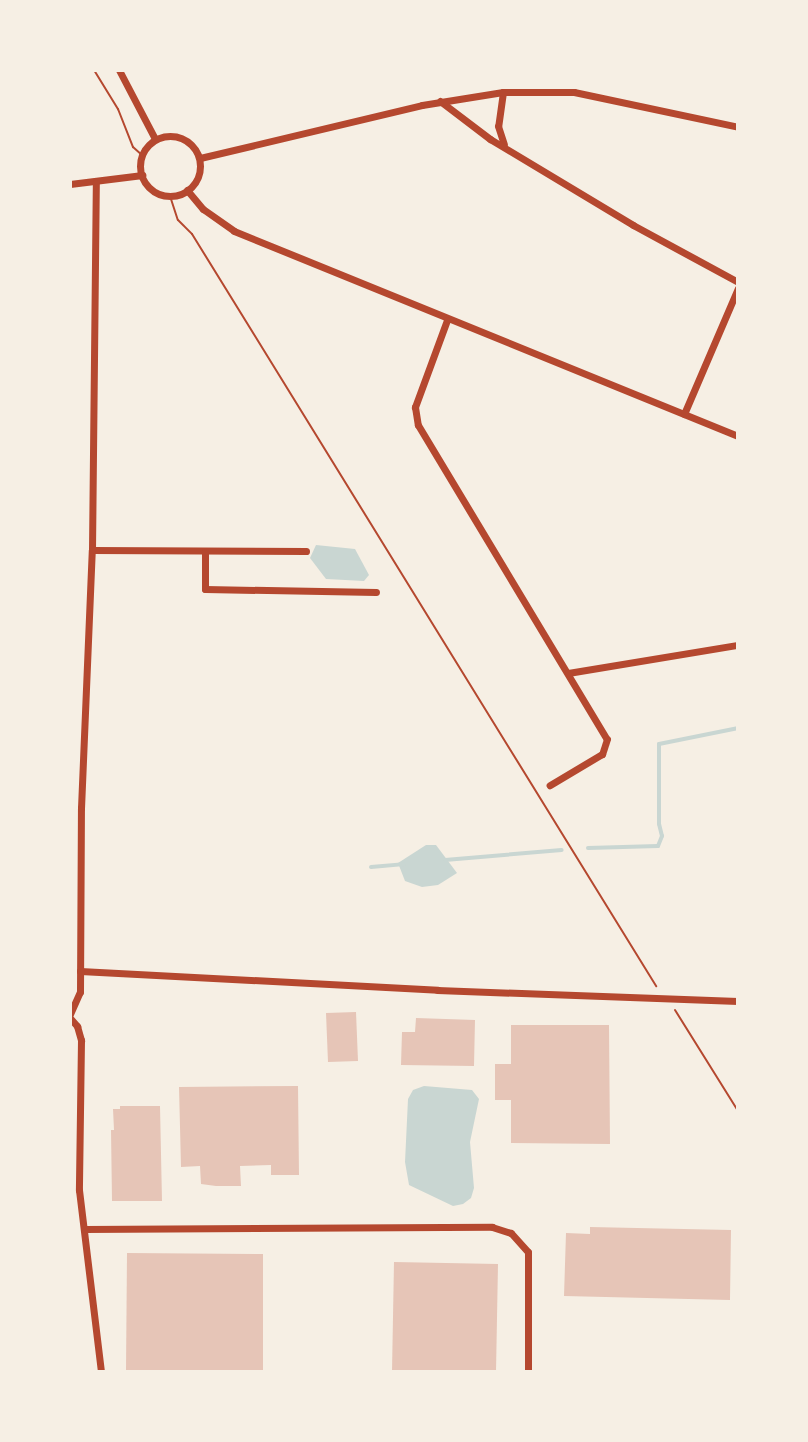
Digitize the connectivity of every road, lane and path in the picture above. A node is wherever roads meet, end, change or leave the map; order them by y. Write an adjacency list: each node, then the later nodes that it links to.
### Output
1 (94, 70): 8 (path)
2 (119, 70): 6 (street)
3 (503, 92): 4 (street); 5 (street); 7 (street)
4 (440, 101): 7 (street); 9 (street)
5 (738, 127)
6 (155, 139): 8 (street); 9 (street)
7 (504, 144): 15 (street)
8 (142, 155): 10 (street)
9 (200, 158): 13 (street)
10 (142, 175): 11 (street); 14 (street)
11 (96, 183): 12 (street); 20 (street)
12 (70, 184)
13 (187, 190): 14 (street); 17 (street)
14 (170, 196): 28 (path)
15 (738, 282)
16 (738, 288): 18 (street)
17 (447, 320): 18 (street); 25 (street)
18 (684, 414): 19 (street)
19 (738, 436)
20 (92, 550): 22 (street); 27 (street)
21 (306, 551): 22 (street)
22 (205, 552): 23 (street)
23 (376, 592)
24 (738, 645): 25 (street)
25 (568, 673): 26 (street)
26 (550, 785)
27 (80, 971): 28 (street); 30 (street)
28 (665, 1000): 29 (street); 31 (path)
29 (738, 1001)
30 (70, 1016): 32 (street)
31 (738, 1111)
32 (84, 1229): 33 (street); 34 (street)
33 (101, 1372)
34 (528, 1372)

